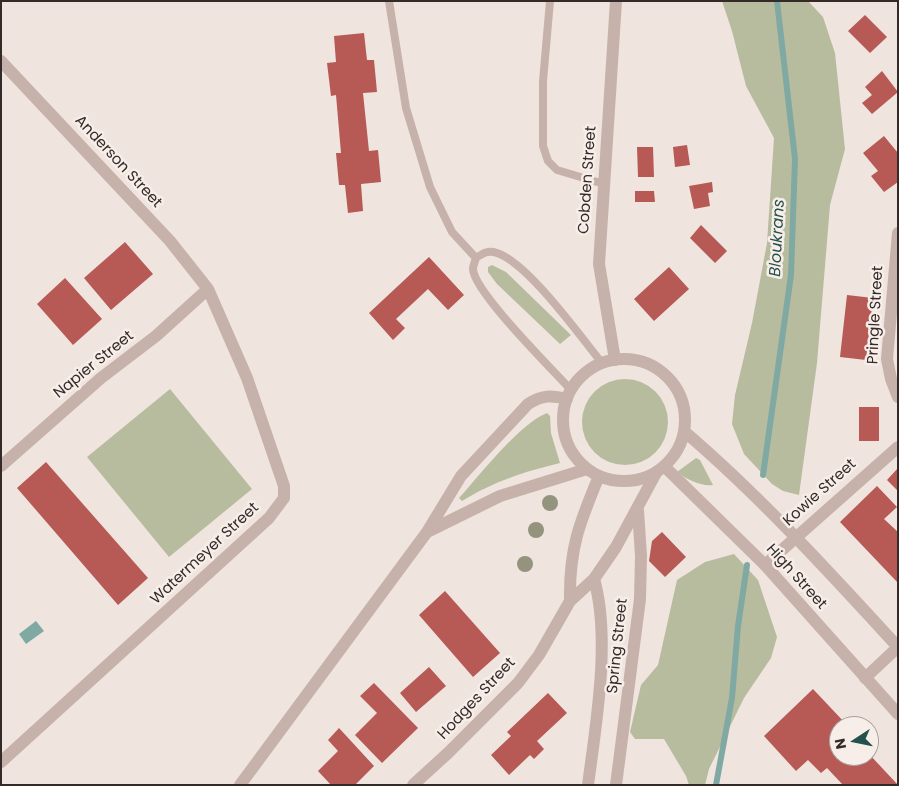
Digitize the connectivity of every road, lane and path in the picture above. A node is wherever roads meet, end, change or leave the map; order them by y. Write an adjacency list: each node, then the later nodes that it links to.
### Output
1 (389, 1): 7 (lane)
2 (550, 1): 5 (lane)
3 (616, 1): 5 (street, Cobden Street)
4 (1, 60): 8 (street, Anderson Street)
5 (604, 184): 9 (street, Cobden Street)
6 (898, 233): 11 (street, Pringle Street)
7 (476, 258): 9 (lane); 10 (lane)
8 (208, 289): 14 (street, Napier Street); 27 (street, Watermeyer Street)
9 (608, 361): 10 (street); 12 (street)
10 (569, 395): 15 (street); 19 (street)
11 (898, 397)
12 (685, 432): 16 (street); 20 (street, High Street)
13 (898, 447): 20 (street, Kowie Street)
14 (1, 466)
15 (587, 469): 17 (street); 19 (street)
16 (661, 470): 17 (street); 18 (street, Hodges Street); 21 (street, High Street)
17 (599, 476): 23 (street)
18 (638, 510): 22 (street, Hodges Street); 31 (street, Spring Street)
19 (427, 532): 28 (street)
20 (796, 536): 21 (street, Kowie Street); 24 (street, High Street)
21 (765, 565): 25 (street, High Street)
22 (594, 579): 23 (street, Hodges Street); 30 (street, Spring Street)
23 (570, 601): 29 (street, Hodges Street)
24 (898, 647): 25 (street)
25 (865, 678): 26 (street, High Street)
26 (898, 714)
27 (1, 762)
28 (240, 785)
29 (413, 785)
30 (588, 785)
31 (616, 785)

